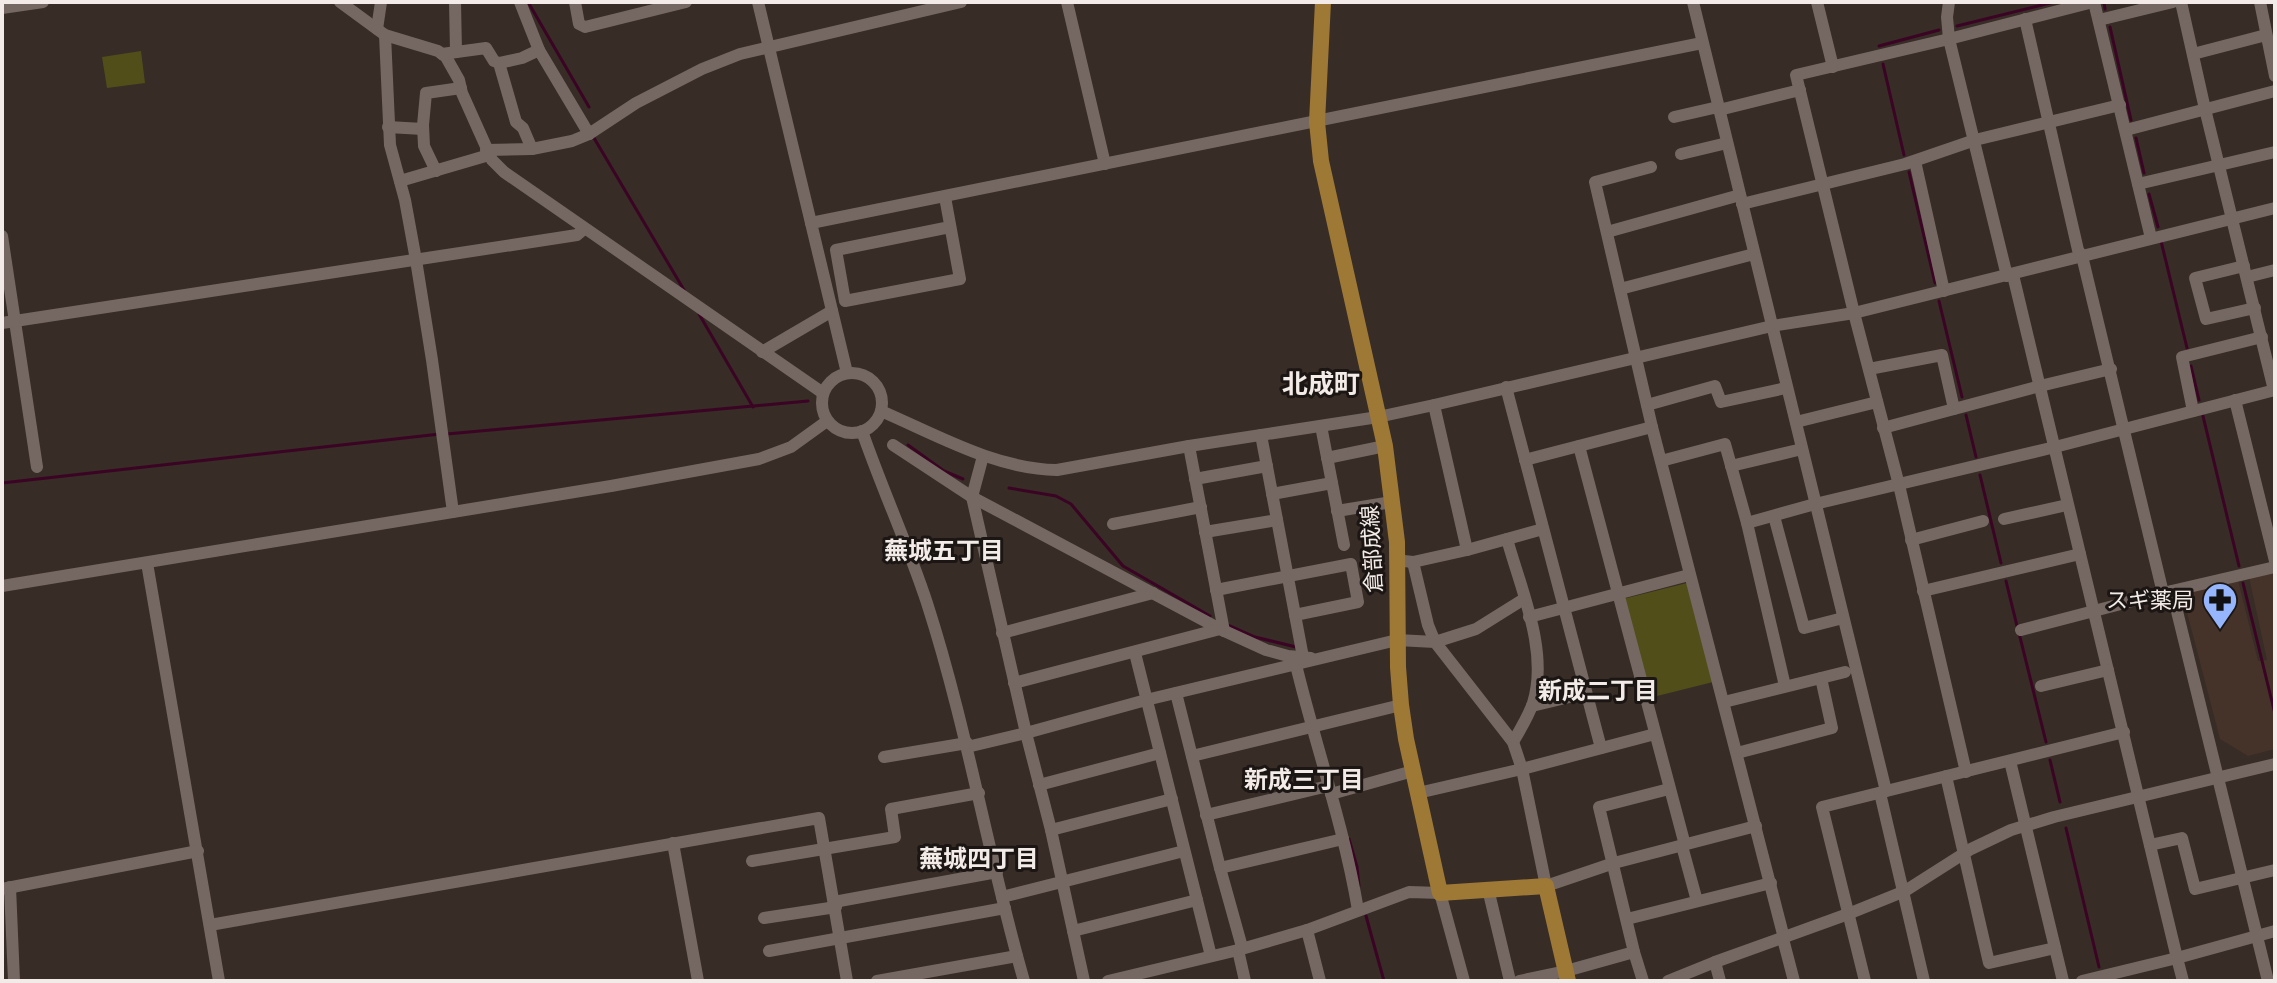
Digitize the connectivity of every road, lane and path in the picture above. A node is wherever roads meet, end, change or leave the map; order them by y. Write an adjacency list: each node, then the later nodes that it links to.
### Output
1 (43, 2): 20 (street)
2 (340, 2): 23 (street)
3 (381, 2): 23 (street)
4 (455, 2): 29 (street)
5 (520, 2): 28 (street)
6 (575, 2): 7 (street)
7 (686, 2)
8 (758, 2): 27 (street)
9 (961, 2): 27 (street)
10 (1067, 2): 55 (street)
11 (1323, 2): 42 (main road, 倉部成線)
12 (1693, 2): 26 (street)
13 (1817, 2): 33 (street)
14 (1949, 2): 25 (street)
15 (2094, 2): 21 (street); 22 (street)
16 (2173, 2): 22 (street)
17 (2181, 2): 31 (street)
18 (2275, 2): 19 (street)
19 (2260, 4): 24 (street)
20 (2, 8)
21 (2025, 19): 25 (street); 43 (street)
22 (2099, 20): 38 (street)
23 (381, 32): 30 (street); 44 (street)
24 (2266, 35): 31 (street); 34 (street)
25 (1949, 39): 33 (street); 48 (street)
26 (1702, 43): 39 (street); 42 (street)
27 (768, 48): 47 (street); 66 (street)
28 (539, 50): 32 (street); 47 (street)
29 (456, 52): 30 (street); 32 (street)
30 (442, 54): 35 (street)
31 (2193, 54): 40 (street)
32 (499, 63): 50 (street)
33 (1833, 67): 36 (street)
34 (2275, 76)
35 (461, 88): 45 (street); 52 (street)
36 (1800, 90): 39 (street); 61 (street)
37 (2275, 91): 40 (street)
38 (2120, 105): 43 (street); 46 (street)
39 (1718, 109): 41 (street); 49 (street)
40 (2205, 109): 46 (street); 56 (street)
41 (1674, 117)
42 (1317, 122): 55 (street); 104 (main road, 倉部成線)
43 (2048, 122): 48 (street); 73 (street)
44 (388, 127): 45 (street); 59 (street)
45 (423, 129): 58 (street)
46 (2126, 130): 60 (street)
47 (589, 134): 50 (street)
48 (1975, 140): 54 (street); 77 (street)
49 (1727, 143): 53 (street); 63 (street)
50 (532, 149): 52 (street)
51 (2275, 152): 56 (street)
52 (488, 153): 58 (street); 68 (street)
53 (1681, 154)
54 (1915, 161): 61 (street); 79 (street)
55 (1105, 164): 62 (street)
56 (2219, 164): 60 (street); 65 (street)
57 (1651, 167): 69 (street)
58 (436, 171): 59 (street)
59 (400, 181): 74 (street)
60 (2138, 184): 71 (street)
61 (1822, 185): 63 (street); 82 (street)
62 (945, 197): 66 (street); 67 (street)
63 (1741, 200): 69 (street); 72 (street)
64 (2275, 208): 65 (street)
65 (2233, 218): 71 (street); 76 (street)
66 (811, 223): 81 (street)
67 (950, 227): 67 (street)
68 (584, 229): 74 (street); 87 (street)
69 (1607, 232): 78 (street)
70 (2, 236): 83 (street)
71 (2151, 238): 73 (street)
72 (1754, 254): 78 (street); 85 (street)
73 (2082, 256): 77 (street); 90 (street)
74 (416, 260): 83 (street); 136 (street)
75 (2275, 270): 76 (street)
76 (2246, 271): 80 (street); 80 (street)
77 (2010, 276): 79 (street); 92 (street)
78 (1620, 289): 88 (street)
79 (1944, 291): 82 (street)
80 (2255, 308): 86 (street)
81 (832, 311): 87 (street); 91 (street)
82 (1854, 313): 85 (street); 89 (street)
83 (8, 322): 125 (street)
84 (2275, 324): 86 (street)
85 (1772, 326): 88 (street); 94 (street)
86 (2261, 332): 95 (street); 103 (street)
87 (762, 352): 96 (street)
88 (1636, 357): 93 (street); 100 (street)
89 (1869, 369): 98 (street); 101 (street)
90 (2111, 369): 92 (street); 110 (street)
91 (847, 373): 96 (street); 102 (street)
92 (2040, 386): 101 (street); 117 (street)
93 (1506, 387): 99 (street); 121 (street)
94 (1786, 388): 100 (street); 106 (street)
95 (2274, 390): 97 (street)
96 (823, 393): 105 (street)
97 (2235, 400): 103 (street); 152 (street)
98 (1877, 402): 106 (street); 109 (street)
99 (1434, 405): 104 (street); 148 (street)
100 (1647, 405): 108 (street)
101 (1954, 409): 109 (street)
102 (881, 411): 111 (street); 119 (street)
103 (2193, 411): 110 (street)
104 (1378, 417): 107 (street); 115 (main road, 倉部成線)
105 (827, 421): 111 (street); 136 (street)
106 (1796, 422): 118 (street)
107 (1321, 426): 112 (street); 120 (street)
108 (1652, 427): 116 (street); 122 (street)
109 (1883, 428): 128 (street)
110 (2124, 428): 117 (street); 158 (street)
111 (862, 431): 191 (street)
112 (1261, 435): 114 (street); 123 (street)
113 (893, 445): 130 (street)
114 (1189, 446): 119 (street); 126 (street)
115 (1385, 446): 120 (street); 131 (main road, 倉部成線)
116 (1579, 446): 121 (street); 160 (street)
117 (2055, 447): 128 (street); 133 (street)
118 (1802, 449): 124 (street); 132 (street)
119 (983, 456): 130 (street)
120 (1327, 458): 127 (street)
121 (1525, 460): 143 (street)
122 (1661, 461): 124 (street); 153 (street)
123 (1267, 466): 126 (street); 129 (street)
124 (1731, 466): 141 (street)
125 (37, 467)
126 (1195, 479): 134 (street)
127 (1332, 483): 129 (street); 135 (street)
128 (1899, 485): 132 (street); 146 (street)
129 (1272, 494): 139 (street)
130 (972, 497): 159 (street); 169 (street)
131 (1392, 502): 135 (street); 150 (main road, 倉部成線)
132 (1815, 504): 137 (street); 166 (street)
133 (2067, 505): 138 (street); 149 (street)
134 (1201, 507): 142 (street); 144 (street)
135 (1337, 511): 147 (street)
136 (453, 512): 151 (street)
137 (1774, 516): 141 (street); 166 (street)
138 (2004, 519)
139 (1277, 520): 144 (street); 154 (street)
140 (1983, 521): 146 (street)
141 (1747, 523): 178 (street)
142 (1113, 524)
143 (1543, 529): 145 (street); 162 (street)
144 (1205, 532): 156 (street)
145 (1507, 539): 148 (street); 161 (street)
146 (1911, 540): 157 (street)
147 (1344, 545)
148 (1467, 550): 150 (street)
149 (2080, 554): 157 (street); 163 (street)
150 (1405, 562): 170 (main road, 倉部成線); 171 (street)
151 (147, 563): 155 (street); 221 (street)
152 (2275, 564): 158 (street)
153 (1689, 575): 160 (street); 183 (street)
154 (1288, 578): 156 (street); 164 (street); 164 (street)
155 (2, 586)
156 (1216, 590): 167 (street)
157 (1923, 591): 201 (street)
158 (2168, 592): 163 (street); 203 (street)
159 (1153, 593): 167 (street); 169 (street)
160 (1617, 594): 162 (street); 189 (street)
161 (1524, 599): 165 (street); 171 (street)
162 (1564, 608): 165 (street); 181 (street)
163 (2094, 612): 168 (street); 174 (street)
164 (1295, 615): 173 (street)
165 (1529, 617): 185 (street)
166 (1843, 618): 207 (street)
167 (1222, 630): 172 (street); 173 (street)
168 (2021, 630)
169 (1002, 633): 177 (street)
170 (1397, 640): 171 (street); 173 (street); 184 (main road, 倉部成線)
171 (1435, 642): 190 (street)
172 (1135, 653): 177 (street); 182 (street)
173 (1299, 661): 180 (street); 186 (street)
174 (2108, 670): 179 (street); 187 (street)
175 (1845, 672): 176 (street)
176 (1821, 678): 178 (street); 194 (street)
177 (1014, 683): 188 (street)
178 (1785, 686): 183 (street)
179 (2041, 686)
180 (1176, 693): 182 (street); 195 (street)
181 (1586, 693): 185 (street); 192 (street)
182 (1146, 700): 188 (street); 193 (street)
183 (1724, 702): 194 (street)
184 (1401, 705): 186 (street); 200 (main road, 倉部成線)
185 (1532, 706): 190 (street)
186 (1311, 728): 195 (street); 206 (street)
187 (2124, 732): 197 (street); 210 (street)
188 (1026, 733): 191 (street); 204 (street)
189 (1655, 734): 192 (street); 205 (street)
190 (1513, 742): 199 (street)
191 (967, 745): 196 (street); 208 (street)
192 (1601, 748): 199 (street)
193 (1160, 753): 204 (street); 211 (street)
194 (1737, 753): 213 (street)
195 (1192, 756): 212 (street)
196 (884, 757)
197 (2010, 761): 201 (street); 214 (street)
198 (2275, 764): 203 (street)
199 (1522, 769): 209 (street); 232 (street)
200 (1413, 771): 206 (street); 209 (main road, 倉部成線)
201 (1966, 772): 202 (street)
202 (1946, 776): 207 (street); 223 (street)
203 (2219, 778): 210 (street); 229 (street)
204 (1039, 785): 215 (street)
205 (1669, 789): 219 (street); 225 (street)
206 (1330, 790): 212 (street); 216 (street)
207 (1883, 792): 235 (street); 242 (street)
208 (979, 793): 220 (street); 228 (street)
209 (1418, 793): 236 (main road, 倉部成線)
210 (2139, 797): 214 (street); 218 (street)
211 (1172, 799): 215 (street); 222 (street)
212 (1206, 815): 226 (street)
213 (1756, 826): 219 (street); 231 (street)
214 (2026, 826): 223 (street); 253 (street)
215 (1051, 830): 230 (street)
216 (1343, 839): 226 (street); 241 (street)
217 (673, 843): 220 (street); 245 (street); 264 (street)
218 (2150, 845): 229 (street); 258 (street)
219 (1684, 846): 225 (street); 238 (street)
220 (825, 849): 224 (street); 240 (street)
221 (198, 851): 233 (street); 245 (street)
222 (1184, 851): 230 (street); 237 (street)
223 (1964, 854): 235 (street); 253 (street)
224 (752, 861)
225 (1614, 863): 232 (street); 244 (street)
226 (1220, 868): 252 (street)
227 (2275, 870): 229 (street)
228 (997, 872): 239 (street); 240 (street)
229 (2244, 877): 249 (street)
230 (1062, 881): 239 (street); 247 (street)
231 (1771, 883): 238 (street); 251 (street)
232 (1546, 886): 234 (main road); 261 (main road)
233 (6, 888): 262 (street)
234 (1488, 889): 236 (main road); 274 (street)
235 (1903, 891): 242 (street); 281 (street)
236 (1440, 893): 241 (street); 273 (street)
237 (1197, 900): 247 (street); 257 (street)
238 (1697, 901): 244 (street)
239 (1004, 902): 250 (street); 256 (street)
240 (835, 904): 243 (street); 250 (street)
241 (1358, 910): 246 (street)
242 (1848, 914): 251 (street); 280 (street)
243 (764, 918)
244 (1627, 919): 255 (street)
245 (210, 925): 263 (street)
246 (1307, 930): 252 (street); 272 (street)
247 (1073, 931): 268 (street)
248 (2275, 931): 249 (street)
249 (2258, 936): 258 (street); 285 (street)
250 (840, 937): 254 (street); 265 (street)
251 (1784, 938): 259 (street); 279 (street)
252 (1240, 948): 257 (street); 271 (street)
253 (2055, 948): 282 (street)
254 (769, 951)
255 (1634, 952): 261 (street); 276 (street)
256 (1017, 956): 266 (street); 267 (street)
257 (1211, 956): 260 (street)
258 (2177, 958): 283 (street); 284 (street)
259 (1715, 962): 277 (street); 278 (street)
260 (1167, 967): 269 (street); 270 (street)
261 (1567, 976): 275 (street)
262 (14, 981)
263 (219, 981)
264 (698, 981)
265 (847, 981)
266 (877, 981)
267 (1024, 981)
268 (1084, 981)
269 (1108, 981)
270 (1171, 981)
271 (1245, 981)
272 (1320, 981)
273 (1464, 981)
274 (1510, 981)
275 (1519, 981)
276 (1643, 981)
277 (1668, 981)
278 (1720, 981)
279 (1794, 981)
280 (1865, 981)
281 (1924, 981)
282 (2063, 981)
283 (2082, 981)
284 (2183, 981)
285 (2268, 981)

